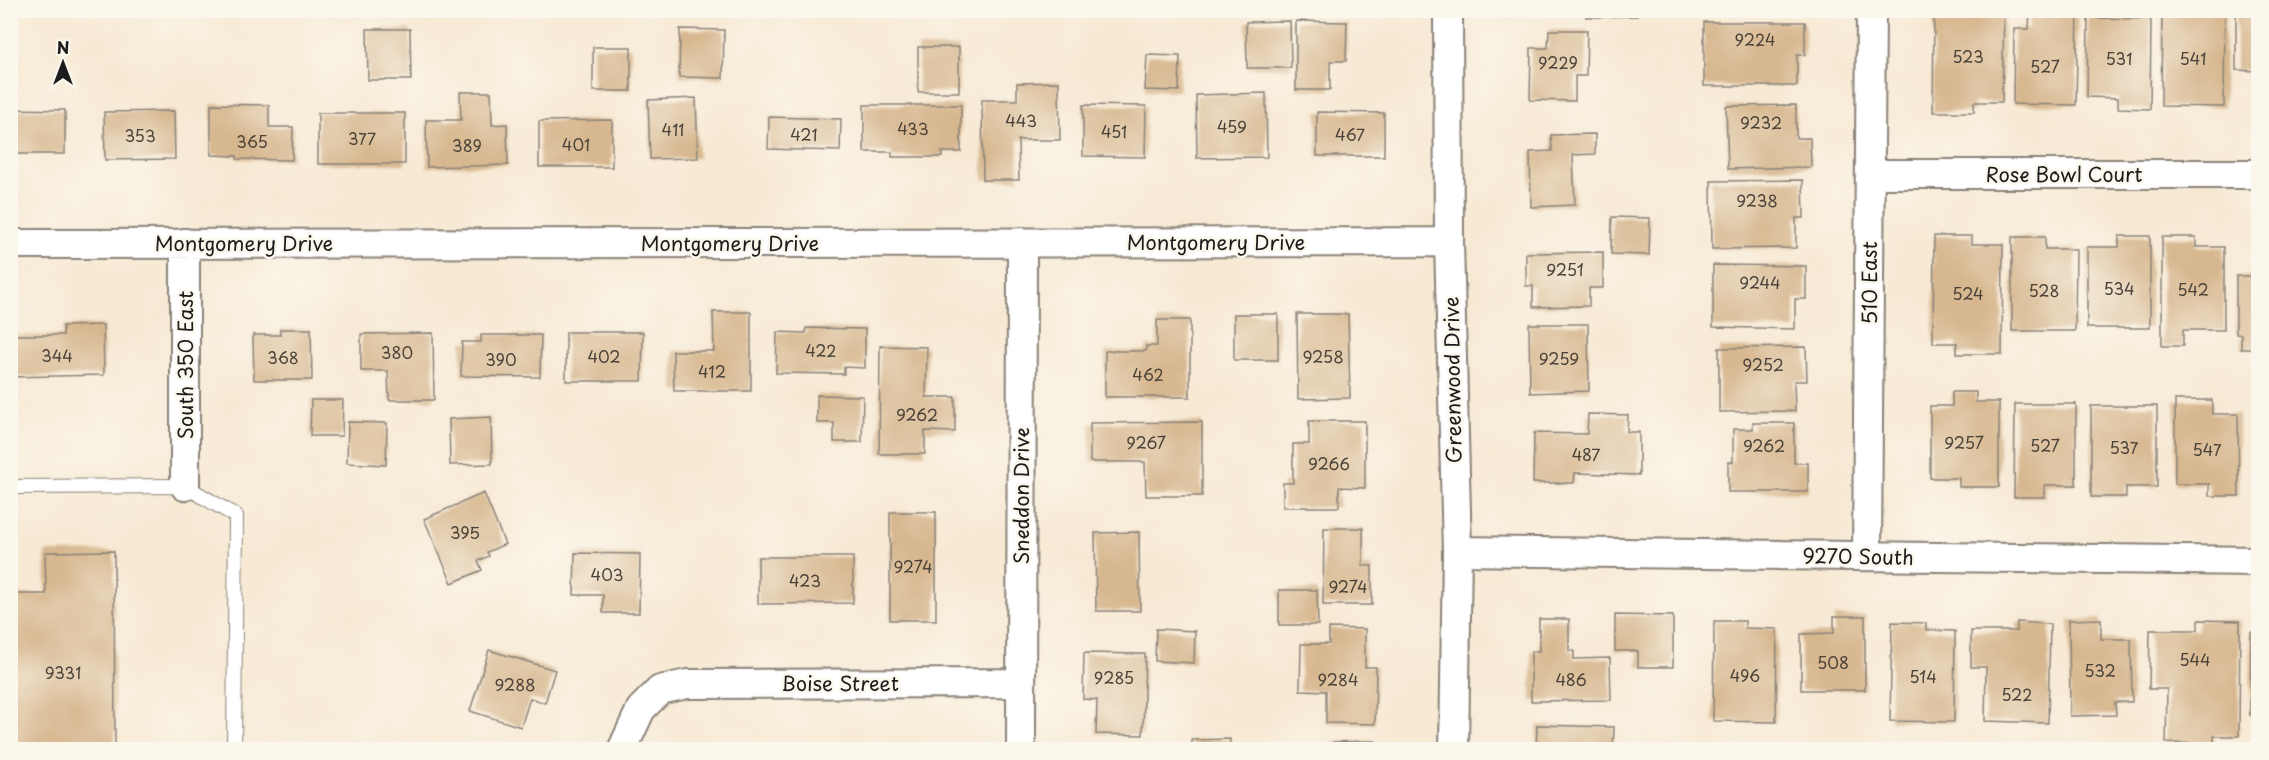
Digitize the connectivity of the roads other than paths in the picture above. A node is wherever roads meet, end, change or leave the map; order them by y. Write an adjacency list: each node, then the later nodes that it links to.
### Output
1 (1448, 10): 6 (street, Greenwood Drive)
2 (1871, 10): 3 (street, 510 East)
3 (1870, 174): 4 (street, Rose Bowl Court); 12 (street, 510 East)
4 (2259, 174)
5 (1022, 242): 6 (street, Montgomery Drive); 7 (street, Montgomery Drive); 14 (street, Sneddon Drive)
6 (1449, 242): 11 (street, Greenwood Drive)
7 (185, 243): 8 (street, Montgomery Drive); 9 (street, South 350 East)
8 (10, 244)
9 (184, 486): 10 (lane); 15 (lane)
10 (10, 487)
11 (1457, 551): 12 (street, 9270 South); 18 (street, Greenwood Drive)
12 (1867, 556): 13 (street, 9270 South)
13 (2259, 561)
14 (1021, 683): 16 (street, Boise Street); 17 (street, Sneddon Drive)
15 (234, 750)
16 (622, 750)
17 (1021, 750)
18 (1454, 750)

